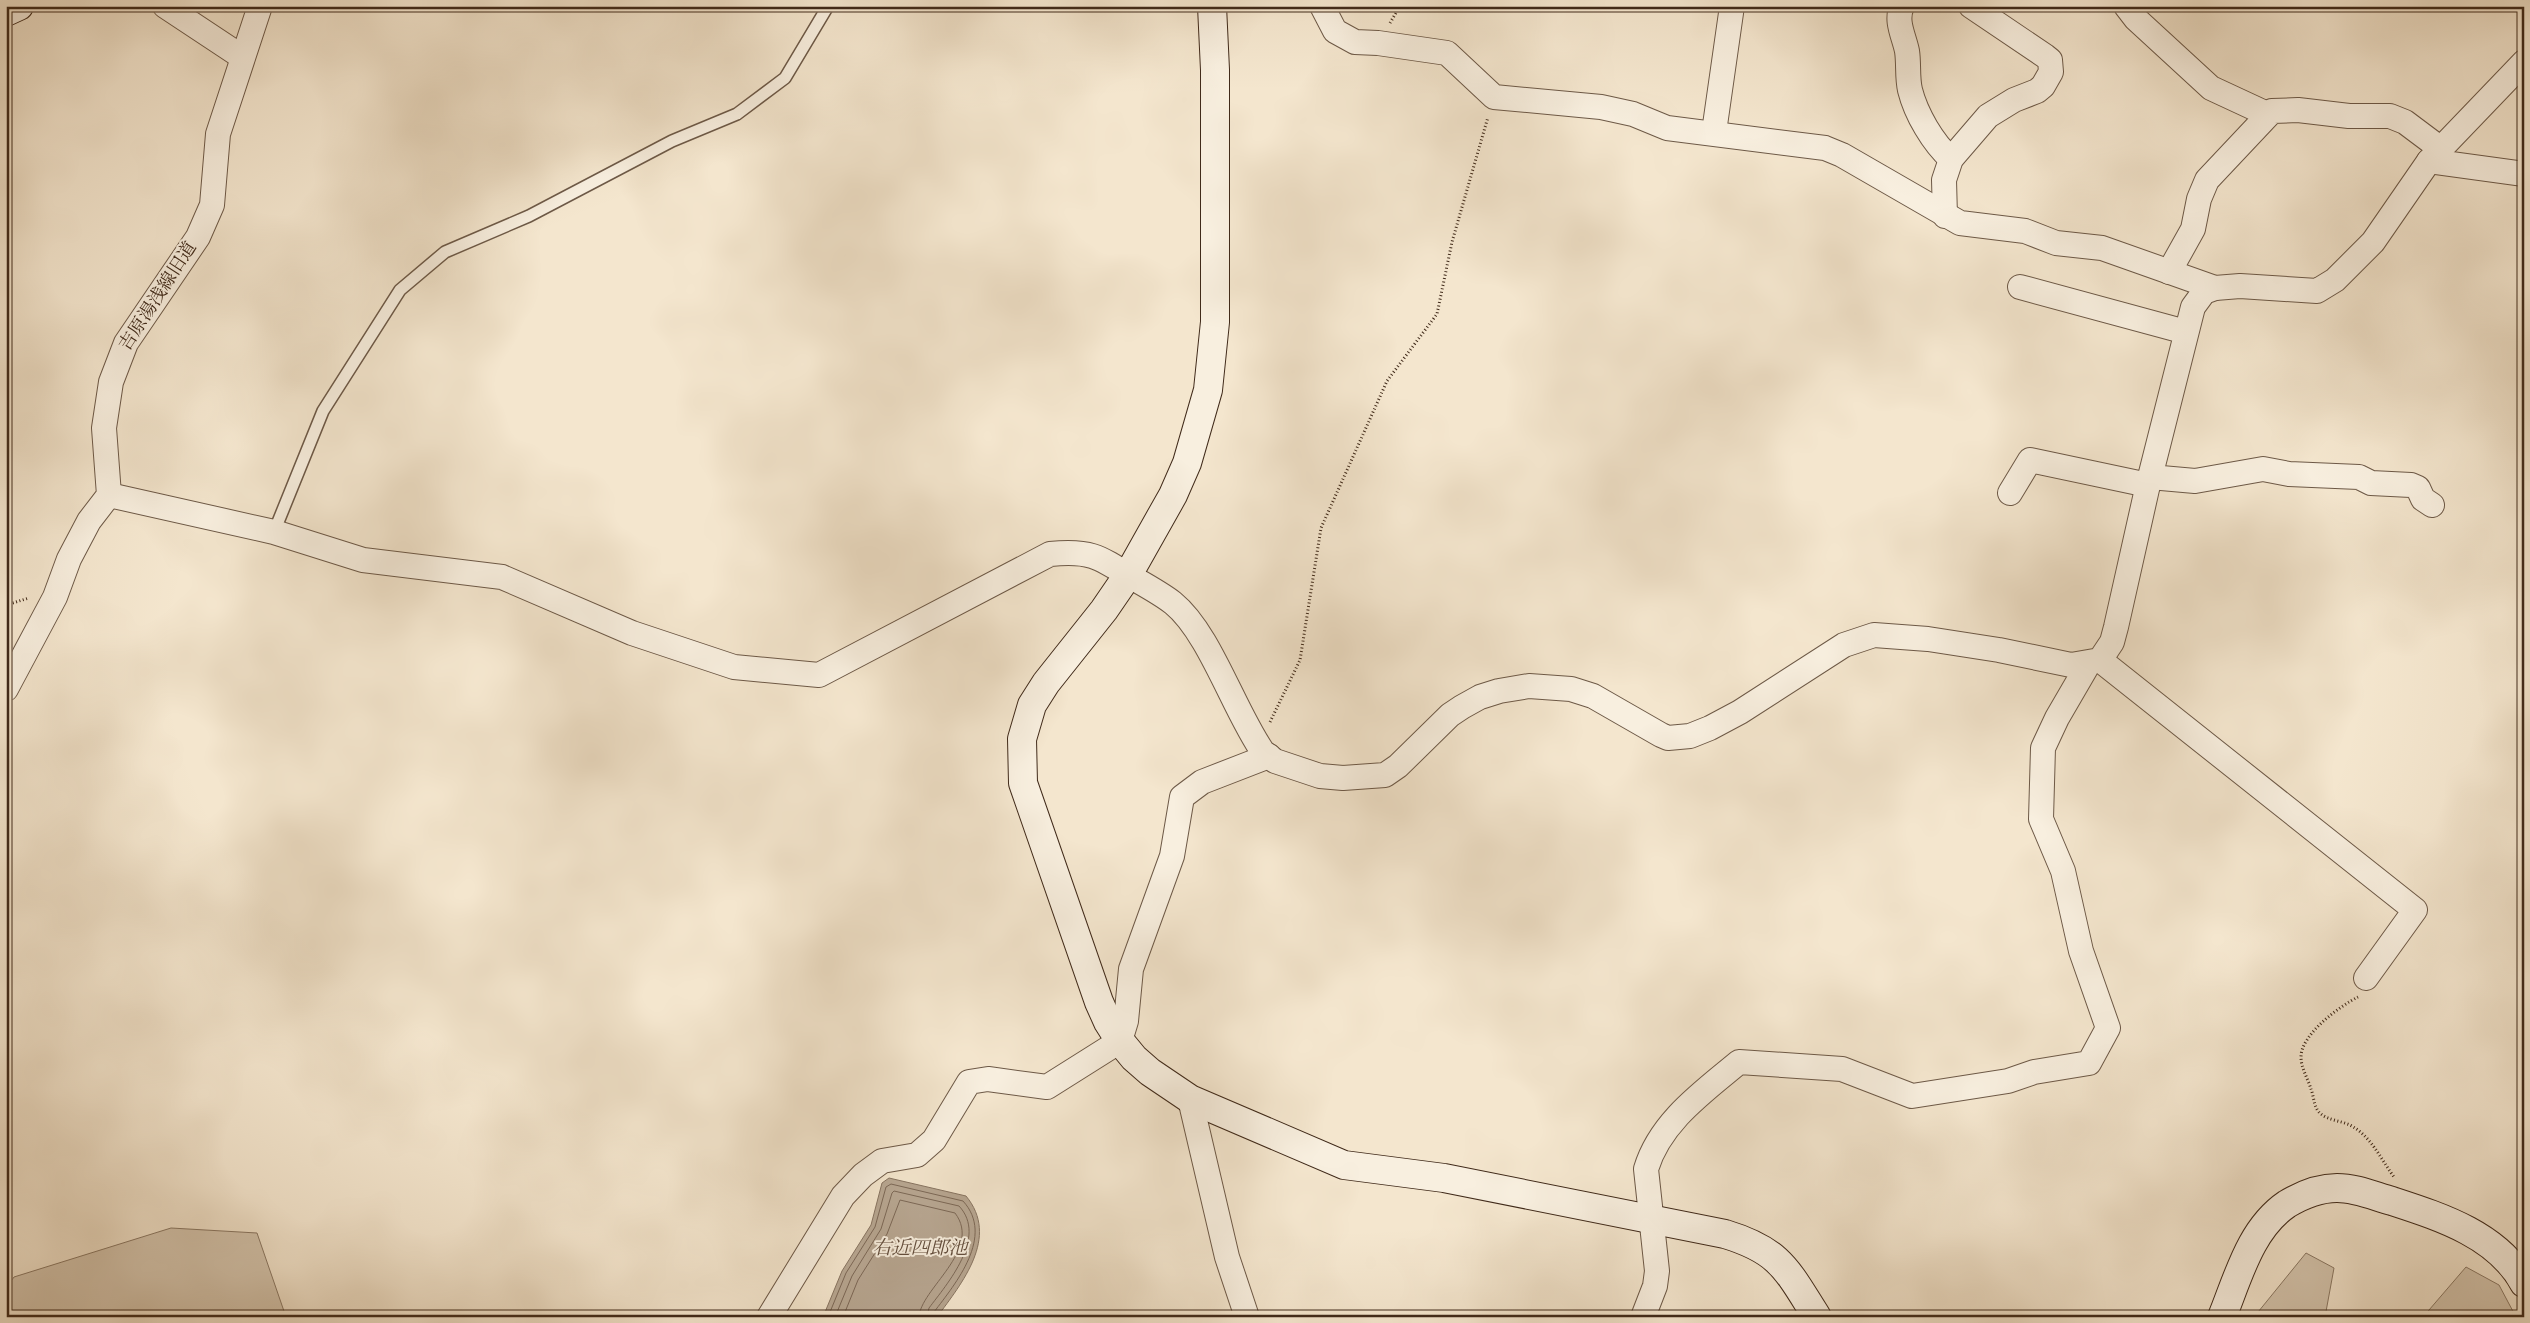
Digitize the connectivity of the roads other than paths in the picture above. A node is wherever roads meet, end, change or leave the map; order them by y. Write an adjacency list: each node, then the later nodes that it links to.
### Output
1 (19, 6): 11 (street)
2 (165, 6): 12 (street)
3 (260, 6): 12 (street, 吉原湯浅線旧道)
4 (828, 6): 28 (lane)
5 (1212, 6): 29 (street)
6 (1322, 6): 15 (street)
7 (1732, 6): 15 (street)
8 (1902, 6): 17 (street)
9 (1971, 6): 17 (street)
10 (2126, 6): 14 (street)
11 (6, 12)
12 (242, 57): 26 (street, 吉原湯浅線旧道)
13 (2524, 62): 16 (street)
14 (2267, 114): 16 (street); 20 (street)
15 (1714, 132): 19 (street)
16 (2435, 155): 18 (street); 22 (street)
17 (1951, 159): 19 (street)
18 (2524, 174)
19 (1945, 216): 20 (street)
20 (2169, 272): 22 (street)
21 (2020, 287): 23 (street)
22 (2215, 288): 23 (street)
23 (2186, 332): 24 (street)
24 (2149, 481): 25 (street); 27 (street); 30 (street)
25 (2010, 493)
26 (109, 495): 28 (street); 31 (street)
27 (2432, 505)
28 (274, 532): 29 (street)
29 (1128, 575): 32 (street); 34 (street)
30 (2095, 661): 32 (street); 33 (street); 36 (street)
31 (6, 689)
32 (1264, 751): 34 (street)
33 (2366, 978)
34 (1120, 1041): 35 (street); 38 (street)
35 (1190, 1099): 36 (street); 39 (street)
36 (1653, 1218): 40 (street); 41 (street)
37 (2524, 1284): 42 (street)
38 (769, 1317)
39 (1247, 1317)
40 (1643, 1317)
41 (1817, 1317)
42 (2222, 1317)

